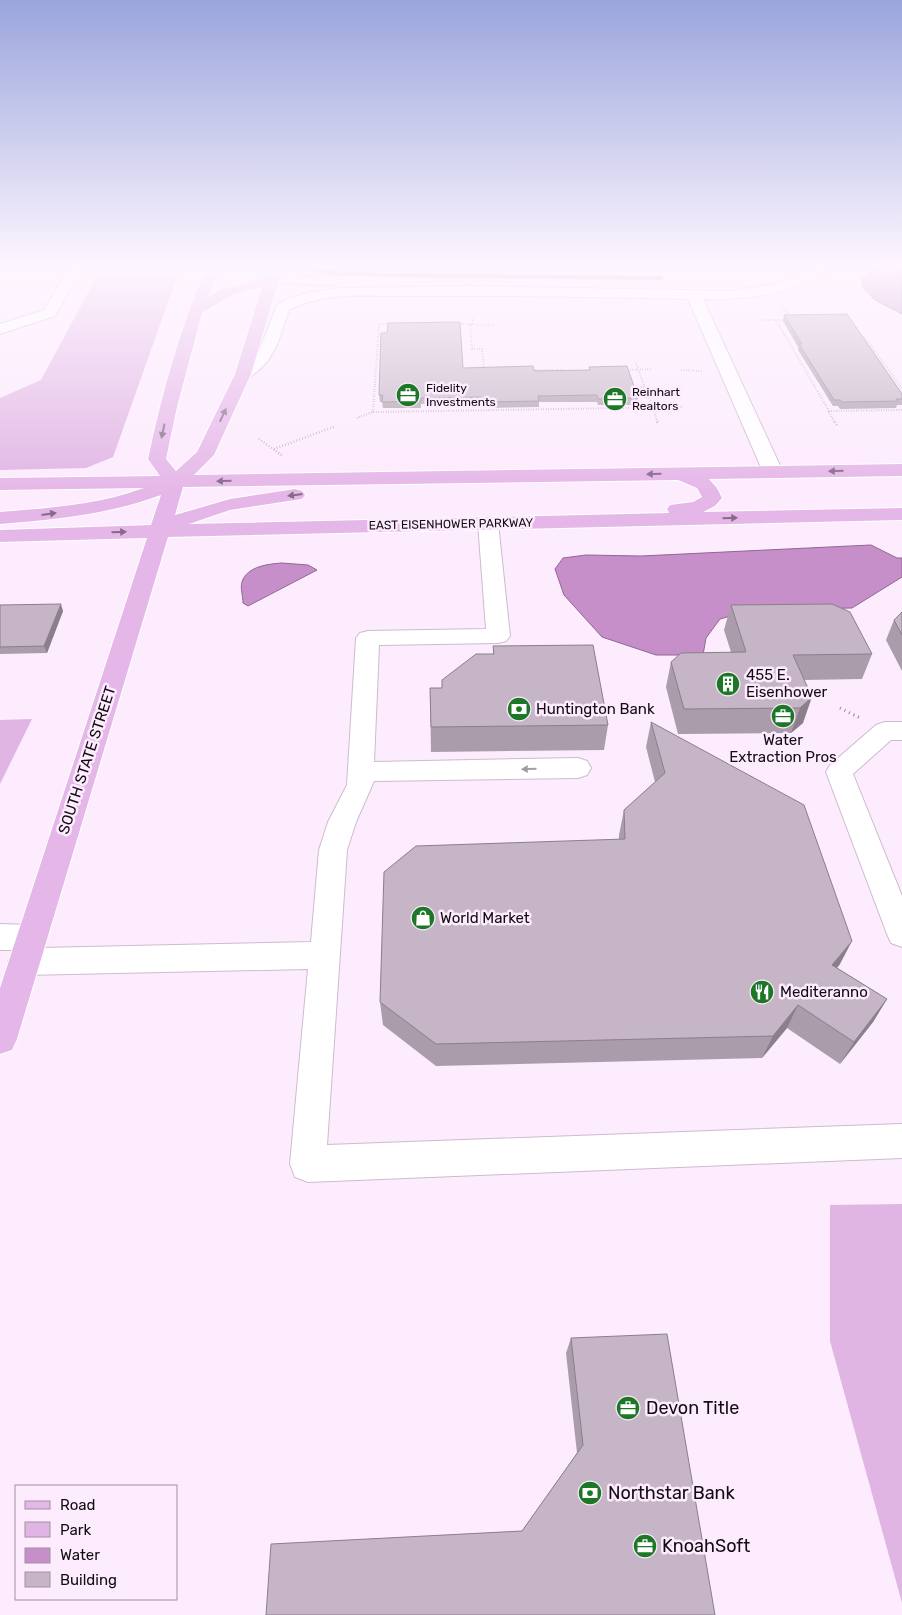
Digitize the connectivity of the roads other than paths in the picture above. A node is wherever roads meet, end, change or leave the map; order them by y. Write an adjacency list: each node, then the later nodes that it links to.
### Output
1 (186, 341): 12 (main road, one-way to 12)
2 (253, 341): 5 (main road)
3 (271, 341): 5 (street)
4 (715, 341): 7 (street)
5 (243, 374): 12 (main road, one-way to 5)
6 (902, 470): 7 (main road, one-way to 7)
7 (773, 472): 8 (main road)
8 (678, 473): 9 (main road, one-way to 9); 19 (main road)
9 (623, 475): 12 (main road, one-way to 12); 20 (main road, one-way to 20)
10 (902, 480): 16 (main road)
11 (67, 482): 12 (main road); 13 (main road); 14 (main road)
12 (175, 482): 17 (main road, one-way to 12); 20 (main road, SOUTH STATE STREET)
13 (0, 484)
14 (0, 488)
15 (902, 514): 16 (main road, EAST EISENHOWER PARKWAY)
16 (878, 515): 18 (main road, EAST EISENHOWER PARKWAY, one-way to 16)
17 (0, 518)
18 (488, 523): 19 (main road, EAST EISENHOWER PARKWAY); 24 (street)
19 (314, 526): 20 (main road, EAST EISENHOWER PARKWAY)
20 (160, 531): 21 (main road, EAST EISENHOWER PARKWAY, one-way to 20); 27 (main road, SOUTH STATE STREET)
21 (0, 536)
22 (902, 730): 25 (street)
23 (578, 768): 24 (street, one-way to 24)
24 (360, 772): 28 (street)
25 (902, 934)
26 (0, 937): 27 (street)
27 (28, 950): 28 (street); 29 (main road, SOUTH STATE STREET)
28 (324, 955): 30 (street)
29 (0, 1039)
30 (902, 1141)

